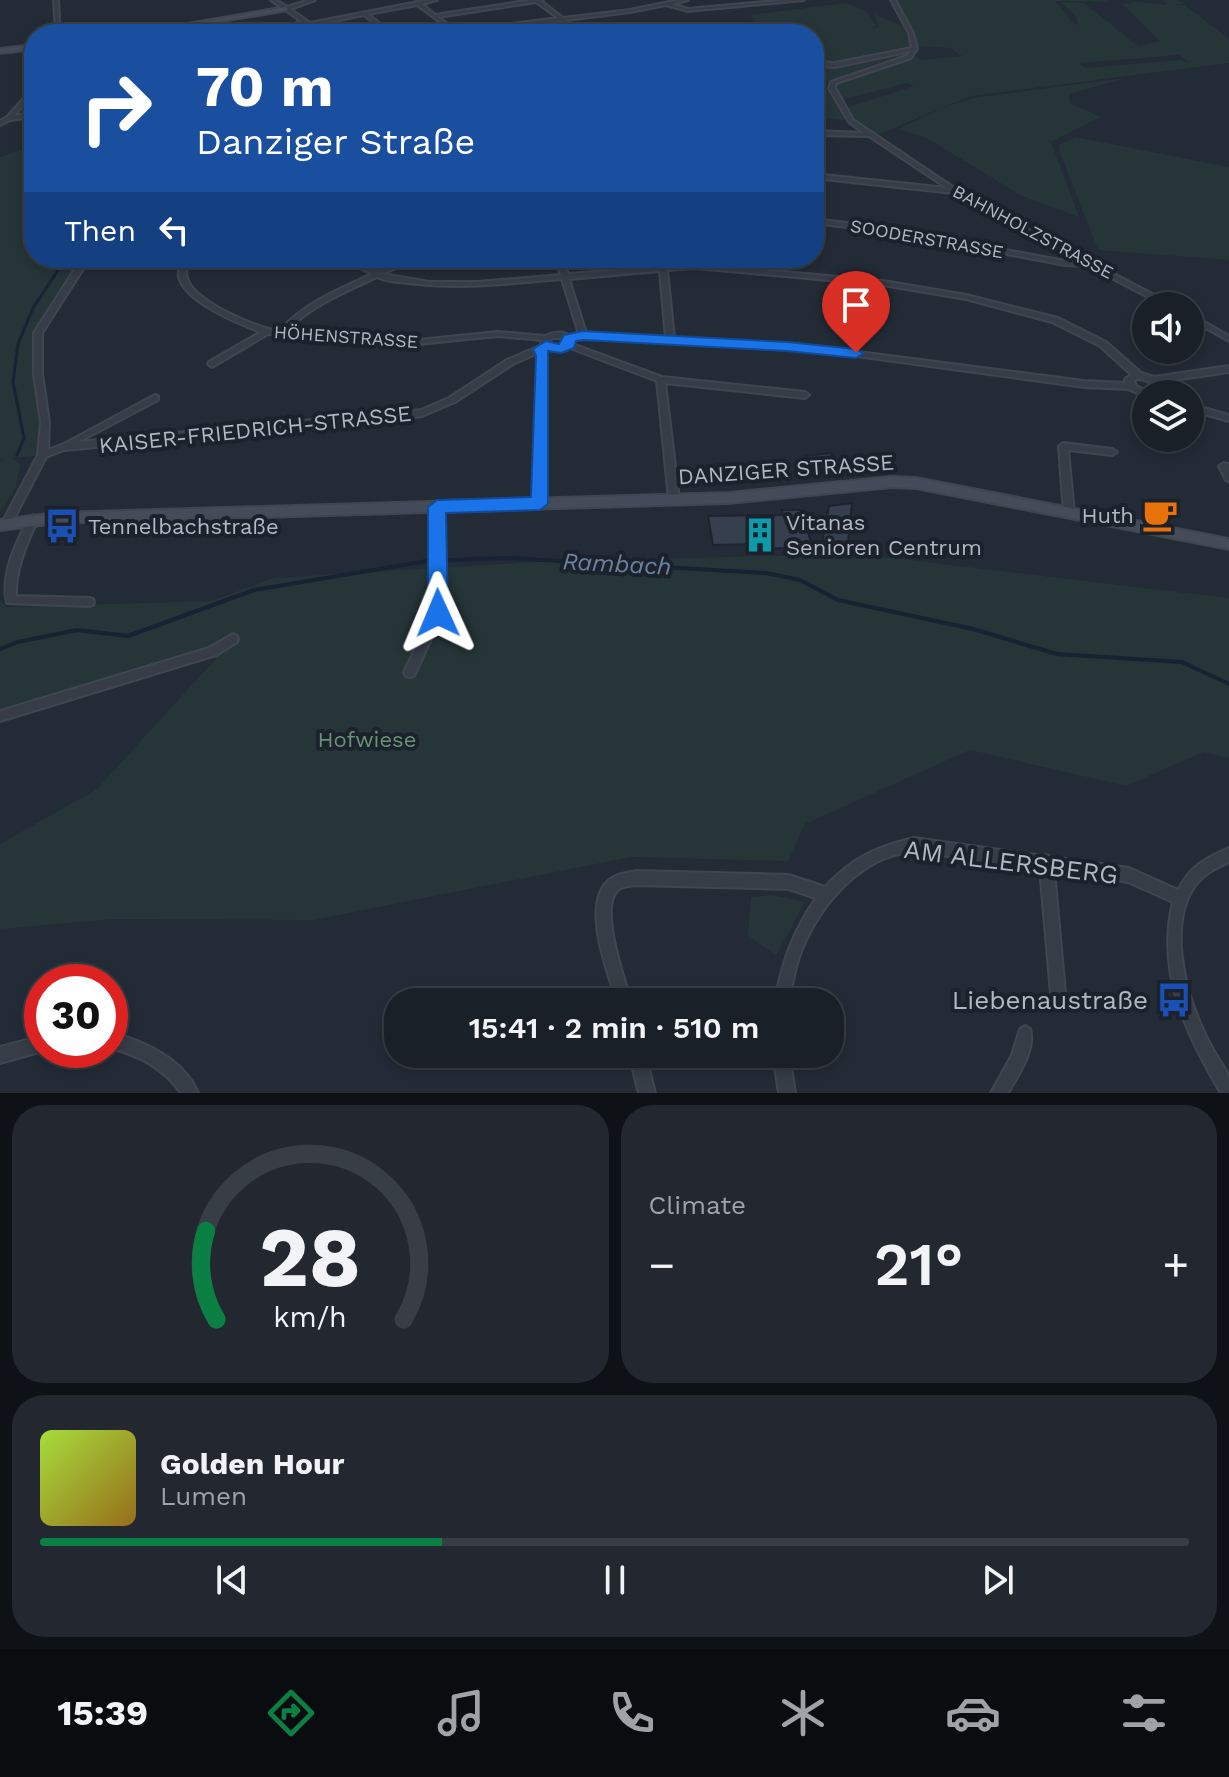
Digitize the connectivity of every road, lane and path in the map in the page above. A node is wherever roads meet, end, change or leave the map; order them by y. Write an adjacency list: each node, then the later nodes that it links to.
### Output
1 (56, 0): 16 (street)
2 (273, 0): 11 (street)
3 (313, 0): 11 (street)
4 (435, 0): 9 (street)
5 (538, 0): 13 (street); 14 (street)
6 (686, 0): 10 (street)
7 (802, 0): 10 (street)
8 (893, 0): 25 (street)
9 (418, 3): 12 (street); 13 (street)
10 (667, 4): 14 (street)
11 (286, 9): 15 (street); 17 (main road)
12 (364, 13): 15 (street); 20 (street)
13 (435, 16): 21 (street)
14 (562, 19): 22 (street); 23 (street)
15 (308, 22): 18 (street); 19 (street)
16 (57, 24)
17 (194, 24)
18 (302, 24)
19 (310, 24)
20 (378, 24)
21 (445, 24)
22 (524, 24)
23 (569, 24)
24 (24, 48): 26 (main road)
25 (915, 49): 27 (street); 33 (street, BAHNHOLZSTRASSE)
26 (0, 51)
27 (824, 64)
28 (24, 101): 30 (street)
29 (24, 116): 30 (street)
30 (9, 118): 31 (street)
31 (0, 123)
32 (824, 134): 33 (street)
33 (871, 136): 35 (street, BAHNHOLZSTRASSE)
34 (824, 177): 35 (street)
35 (955, 191): 37 (street, BAHNHOLZSTRASSE)
36 (824, 222): 37 (street, SOODERSTRASSE)
37 (1088, 263): 48 (street, BAHNHOLZSTRASSE)
38 (80, 268): 69 (street)
39 (184, 268): 50 (street, HÖHENSTRASSE)
40 (364, 268): 46 (street)
41 (392, 268): 46 (street)
42 (562, 268): 47 (street)
43 (652, 268): 47 (street)
44 (663, 268): 53 (street)
45 (726, 268): 59 (street)
46 (377, 275): 47 (street); 51 (street)
47 (564, 276): 52 (street)
48 (1144, 292)
49 (1204, 324): 54 (street)
50 (267, 332): 51 (street, HÖHENSTRASSE); 57 (street)
51 (281, 334): 56 (street, HÖHENSTRASSE)
52 (583, 335): 53 (street); 55 (street)
53 (670, 339): 62 (street)
54 (1229, 339)
55 (569, 342): 56 (street); 56 (street); 60 (street)
56 (544, 344): 67 (street, KAISER-FRIEDRICH-STRASSE); 73 (street)
57 (212, 364)
58 (1229, 369): 61 (street)
59 (1139, 376): 61 (street); 62 (street)
60 (661, 380): 63 (street); 72 (street)
61 (1154, 380)
62 (1130, 386)
63 (805, 395)
64 (155, 398): 67 (street)
65 (1204, 411): 66 (street)
66 (1229, 418)
67 (63, 447): 69 (street, KAISER-FRIEDRICH-STRASSE)
68 (1112, 452): 75 (street)
69 (43, 455): 77 (street)
70 (1229, 467): 71 (street)
71 (1229, 478)
72 (674, 499): 73 (main road, DANZIGER STRASSE); 75 (main road, DANZIGER STRASSE)
73 (540, 504): 74 (main road, DANZIGER STRASSE)
74 (437, 507): 76 (main road, DANZIGER STRASSE); 81 (street)
75 (1069, 513): 78 (main road, DANZIGER STRASSE)
76 (33, 519): 77 (main road, DANZIGER STRASSE); 79 (street)
77 (3, 524)
78 (1229, 544)
79 (89, 602)
80 (233, 639): 82 (street)
81 (410, 672)
82 (0, 716)
83 (1229, 855): 86 (street)
84 (1046, 862): 85 (street, AM ALLERSBERG); 86 (street, AM ALLERSBERG); 89 (street)
85 (825, 894): 87 (street); 88 (street, AM ALLERSBERG)
86 (1180, 898): 96 (street)
87 (620, 988)
88 (786, 988)
89 (1059, 1004)
90 (1025, 1034): 100 (street)
91 (128, 1044): 97 (street)
92 (24, 1049): 93 (street)
93 (0, 1055)
94 (641, 1068): 98 (street)
95 (783, 1068): 99 (street)
96 (1229, 1091)
97 (190, 1093)
98 (647, 1093)
99 (787, 1093)
100 (999, 1093)

